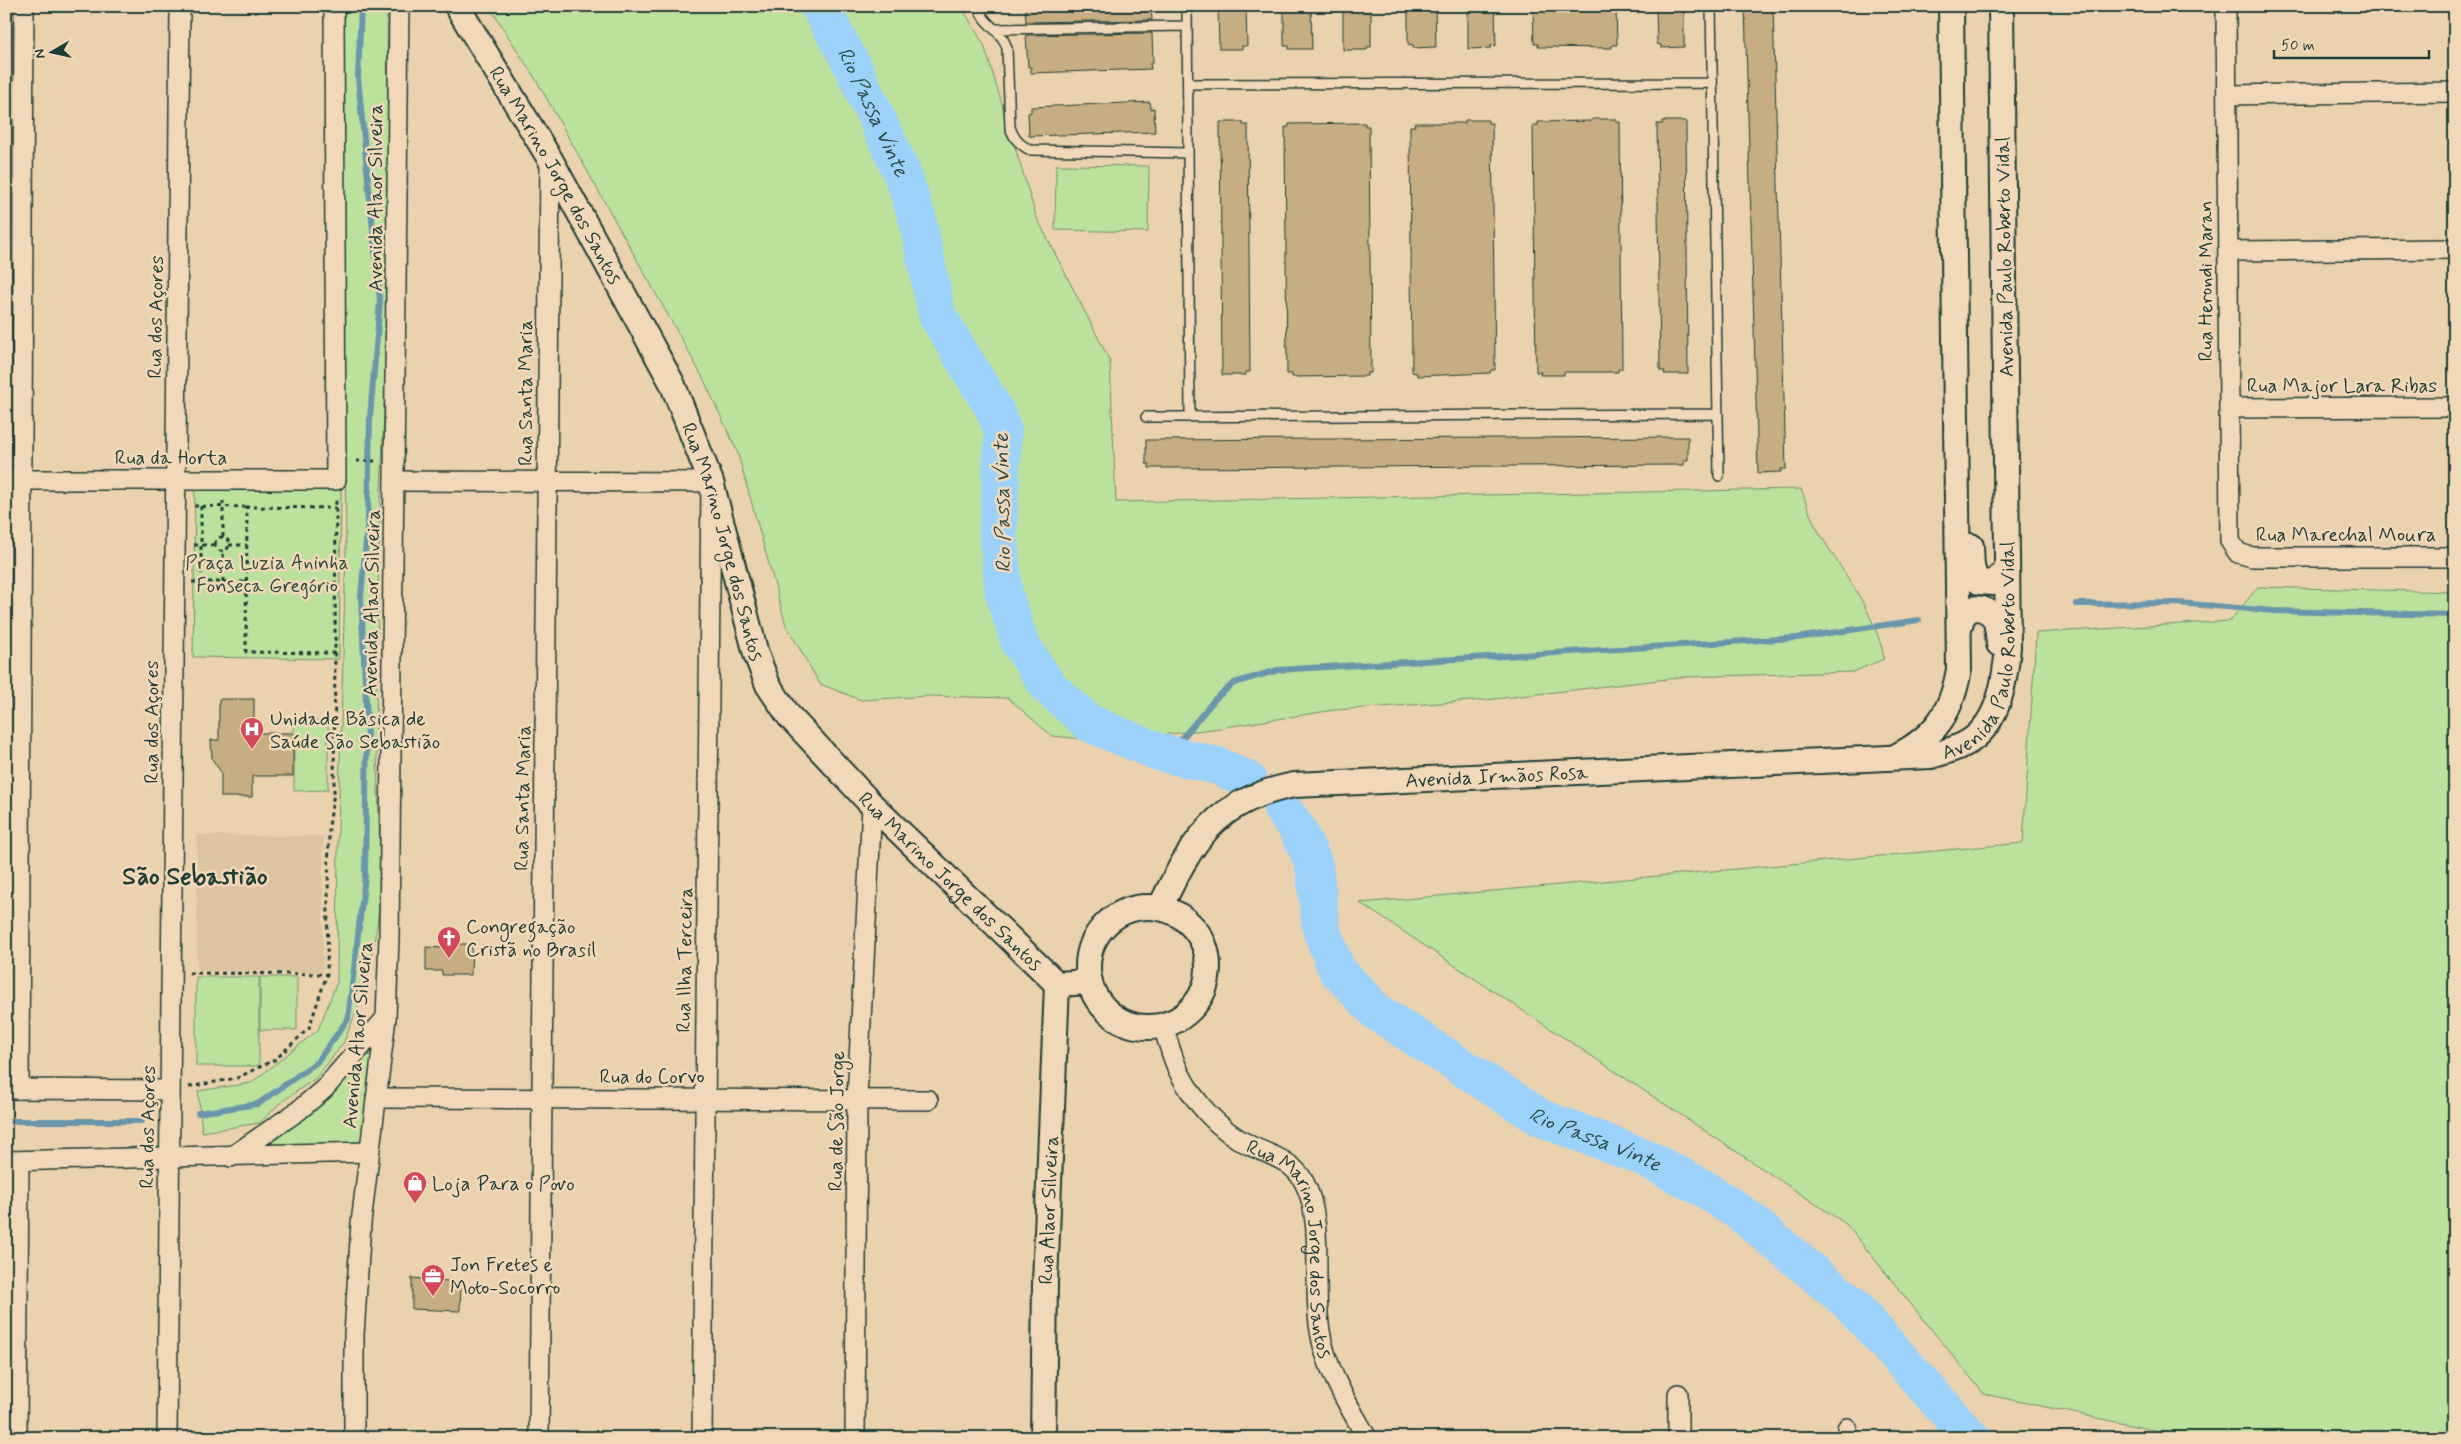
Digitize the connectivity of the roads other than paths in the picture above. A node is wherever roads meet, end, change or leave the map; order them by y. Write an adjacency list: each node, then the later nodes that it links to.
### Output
1 (24, 6): 29 (street)
2 (180, 6): 28 (street, Rua dos Açores)
3 (334, 6): 30 (street, Avenida Alaor Silveira)
4 (398, 6): 32 (street, Avenida Alaor Silveira)
5 (457, 6): 19 (street, Rua Marino Jorge dos Santos)
6 (979, 6): 13 (lane)
7 (1187, 6): 12 (lane)
8 (1711, 6): 14 (lane)
9 (1951, 6): 31 (street, Avenida Paulo Roberto Vidal)
10 (2001, 6): 37 (street, Avenida Paulo Roberto Vidal)
11 (2226, 6): 17 (street, Rua Herondi Maran)
12 (1187, 26): 13 (lane); 15 (lane)
13 (997, 29): 18 (lane)
14 (1712, 83): 15 (lane); 24 (lane)
15 (1188, 84): 18 (lane)
16 (2455, 92): 17 (street)
17 (2227, 96): 21 (street, Rua Herondi Maran)
18 (1188, 153): 26 (lane)
19 (550, 159): 33 (street, Rua Santa Maria); 34 (street, Rua Marino Jorge dos Santos)
20 (2455, 249): 21 (street)
21 (2228, 251): 23 (street, Rua Herondi Maran)
22 (2455, 407): 23 (street, Rua Major Lara Ribas)
23 (2229, 408): 35 (street, Rua Herondi Maran)
24 (1718, 414): 26 (lane); 27 (lane)
25 (1146, 417): 26 (lane)
26 (1190, 417)
27 (1719, 476)
28 (176, 479): 29 (street, Rua da Horta); 30 (street, Rua da Horta); 49 (street, Rua dos Açores)
29 (14, 480): 42 (street)
30 (336, 480)
31 (1957, 480): 37 (street); 38 (street, Avenida Paulo Roberto Vidal)
32 (395, 481): 33 (street); 46 (street, Avenida Alaor Silveira)
33 (547, 482): 34 (street); 51 (street, Rua Santa Maria)
34 (711, 482): 41 (street, Rua Marino Jorge dos Santos); 52 (street, Rua Ilha Terceira)
35 (2238, 552): 36 (street, Rua Marechal Moura)
36 (2455, 557)
37 (2007, 570): 39 (street, Avenida Paulo Roberto Vidal)
38 (1959, 629): 39 (street); 40 (street, Avenida Paulo Roberto Vidal)
39 (2001, 693): 40 (street, Avenida Paulo Roberto Vidal)
40 (1891, 760): 43 (street, Avenida Irmãos Rosa)
41 (872, 805): 45 (street, Rua Marino Jorge dos Santos); 53 (street, Rua de São Jorge)
42 (13, 840): 48 (street)
43 (1160, 908): 44 (street); 47 (street)
44 (1090, 982): 45 (street, Rua Marino Jorge dos Santos); 47 (street)
45 (1057, 984): 66 (street, Rua Alaor Silveira)
46 (386, 1018): 50 (street, Avenida Alaor Silveira); 56 (street)
47 (1163, 1026): 67 (street, Rua Marino Jorge dos Santos)
48 (13, 1089): 49 (street)
49 (170, 1090): 57 (street, Rua dos Açores)
50 (376, 1098): 51 (street, Rua do Corvo); 55 (street, Avenida Alaor Silveira)
51 (542, 1098): 52 (street, Rua do Corvo); 63 (street, Rua Santa Maria)
52 (706, 1099): 53 (street, Rua do Corvo); 64 (street, Rua Ilha Terceira)
53 (857, 1099): 54 (street, Rua do Corvo); 65 (street, Rua de São Jorge)
54 (928, 1100)
55 (369, 1152): 56 (street); 62 (street, Avenida Alaor Silveira)
56 (231, 1157): 57 (street)
57 (170, 1158): 58 (street); 61 (street, Rua dos Açores)
58 (12, 1161): 60 (street)
59 (1678, 1394): 68 (street)
60 (17, 1438)
61 (167, 1438)
62 (354, 1438)
63 (539, 1438)
64 (702, 1438)
65 (855, 1438)
66 (1043, 1438)
67 (1366, 1438)
68 (1678, 1438)

